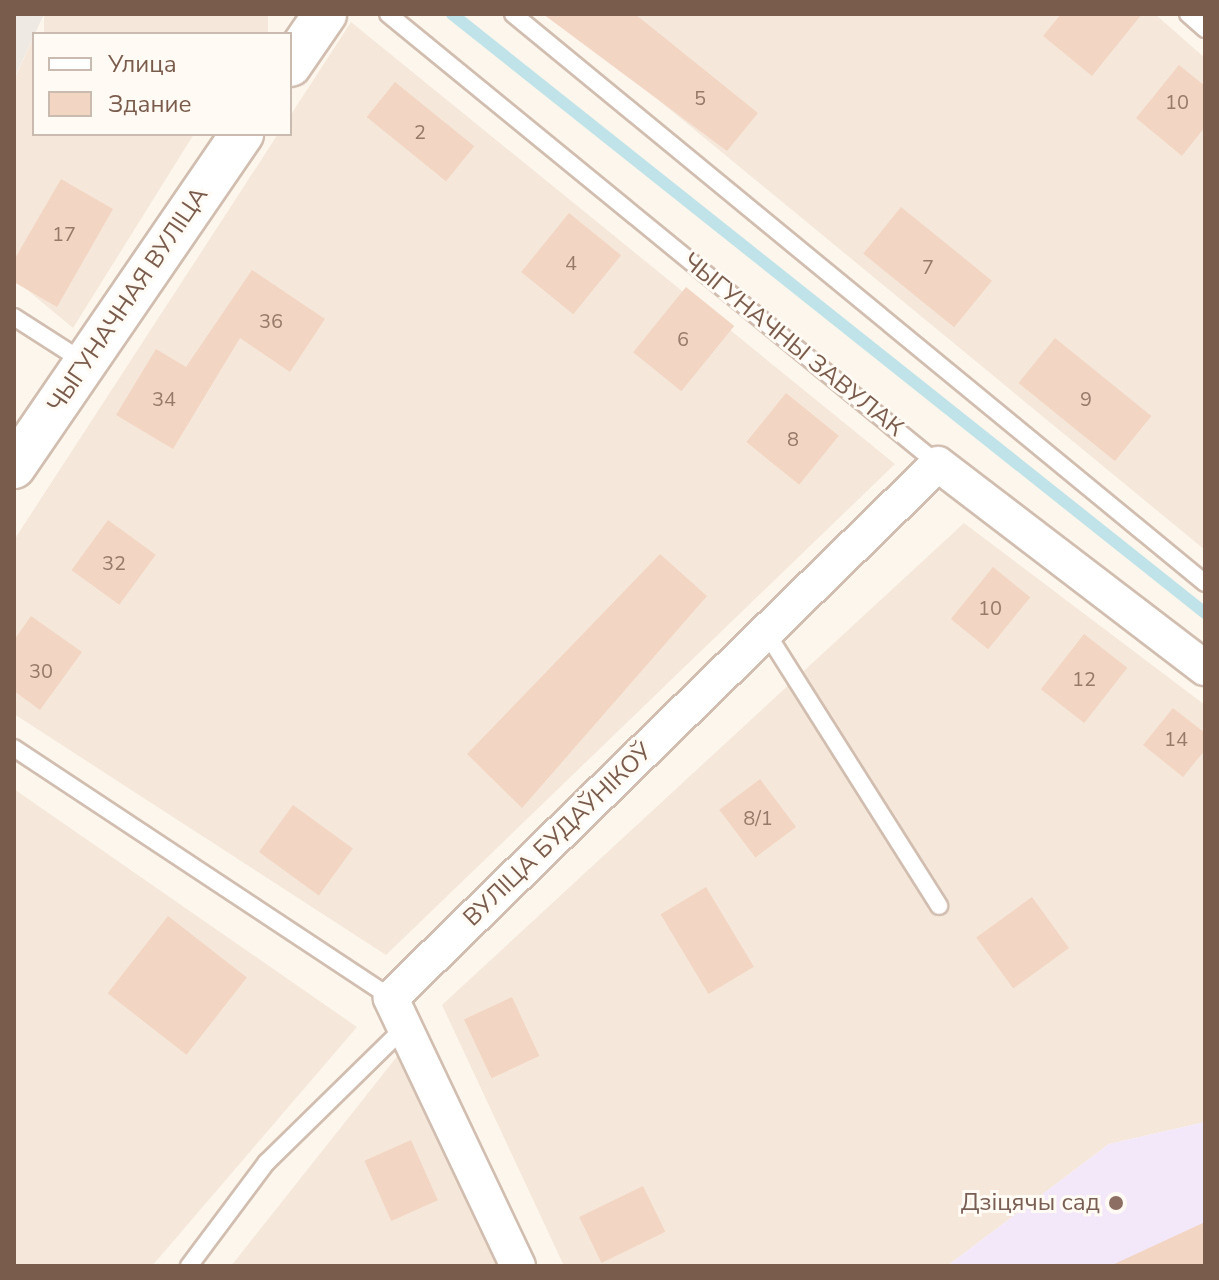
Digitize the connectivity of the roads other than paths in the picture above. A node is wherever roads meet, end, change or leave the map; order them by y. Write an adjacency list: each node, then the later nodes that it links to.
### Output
1 (325, 14): 6 (street)
2 (388, 14): 10 (lane, ЧЫГУНАЧНЫ ЗАВУЛАК)
3 (513, 14): 12 (lane)
4 (1188, 14): 5 (lane)
5 (1205, 29)
6 (292, 62)
7 (241, 136): 9 (street, ЧЫГУНАЧНАЯ ВУЛІЦА)
8 (14, 317): 9 (lane)
9 (85, 363): 11 (street, ЧЫГУНАЧНАЯ ВУЛІЦА)
10 (938, 464): 13 (street, ВУЛІЦА БУДАЎНІКОЎ); 14 (street, ЧЫГУНАЧНЫ ЗАВУЛАК)
11 (14, 467)
12 (1205, 583)
13 (766, 632): 16 (lane); 17 (street, ВУЛІЦА БУДАЎНІКОЎ)
14 (1205, 668)
15 (14, 748): 17 (lane)
16 (939, 906)
17 (398, 1012): 18 (lane); 19 (street)
18 (189, 1266)
19 (518, 1266)

